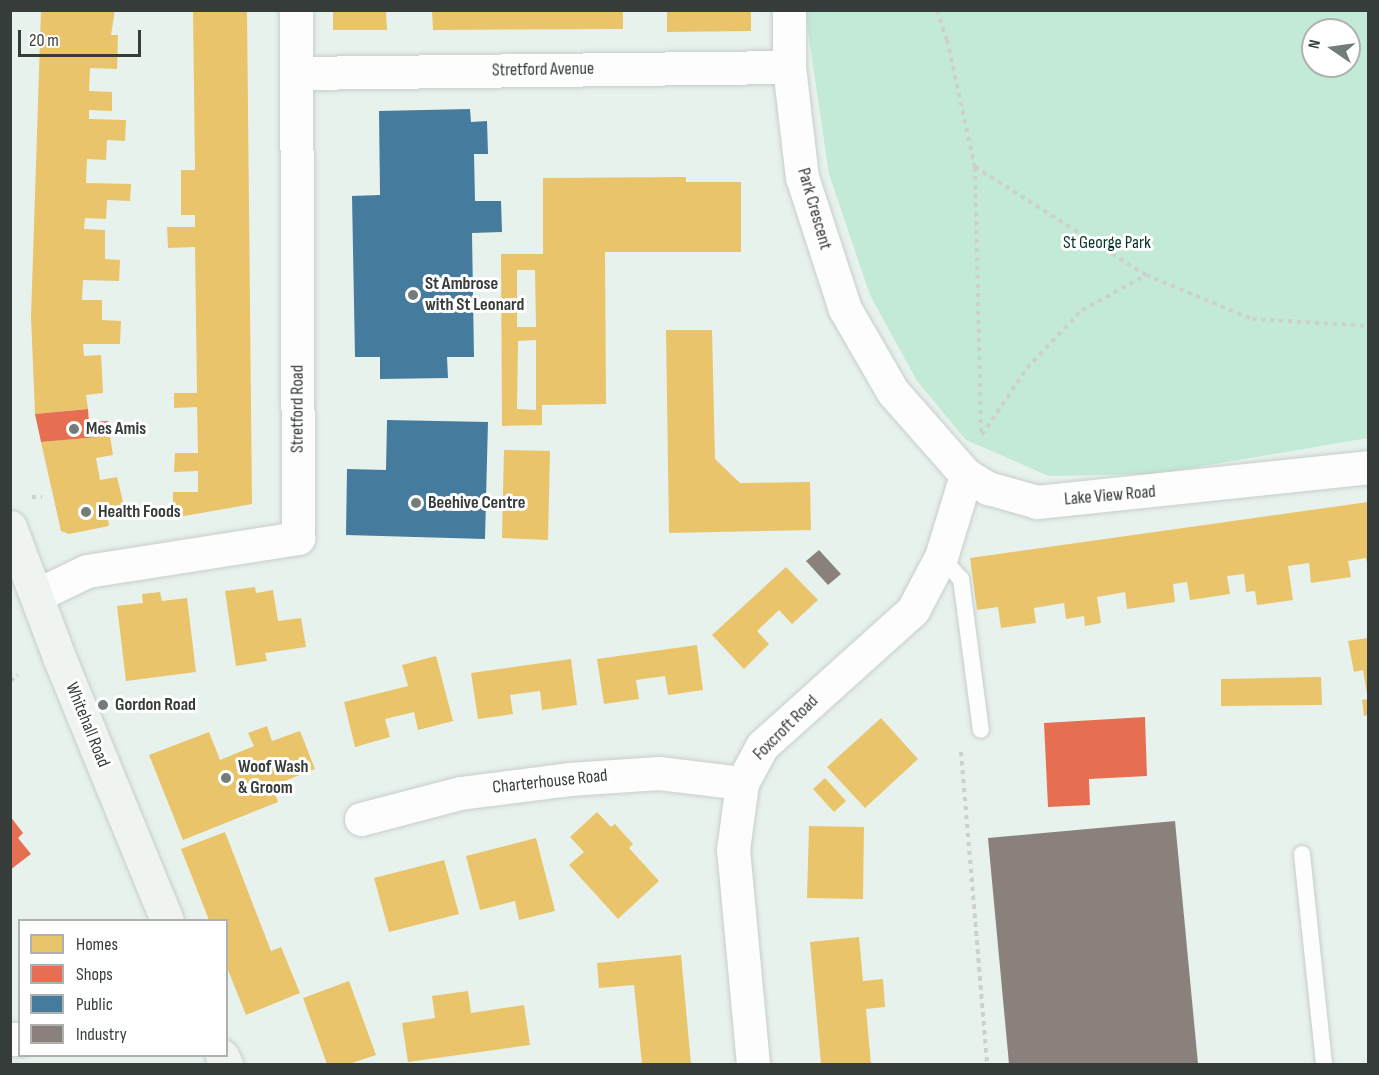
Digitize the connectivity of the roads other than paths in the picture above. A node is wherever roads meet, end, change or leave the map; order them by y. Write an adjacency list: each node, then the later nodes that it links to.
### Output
1 (296, 10): 4 (street, Stretford Road)
2 (789, 10): 3 (street, Park Crescent)
3 (789, 67): 4 (street, Stretford Avenue); 5 (street, Park Crescent)
4 (297, 84): 10 (street, Stretford Road)
5 (893, 392): 7 (street, Lake View Road)
6 (1368, 467): 7 (street, Lake View Road)
7 (966, 475): 9 (street, Foxcroft Road)
8 (10, 527): 10 (main road, Whitehall Road)
9 (941, 557): 11 (lane); 12 (street, Foxcroft Road)
10 (37, 595): 15 (main road, Whitehall Road)
11 (981, 730)
12 (742, 783): 13 (street, Charterhouse Road); 16 (street, Foxcroft Road)
13 (361, 819)
14 (1302, 854): 17 (lane)
15 (166, 919)
16 (753, 1065)
17 (1324, 1065)

